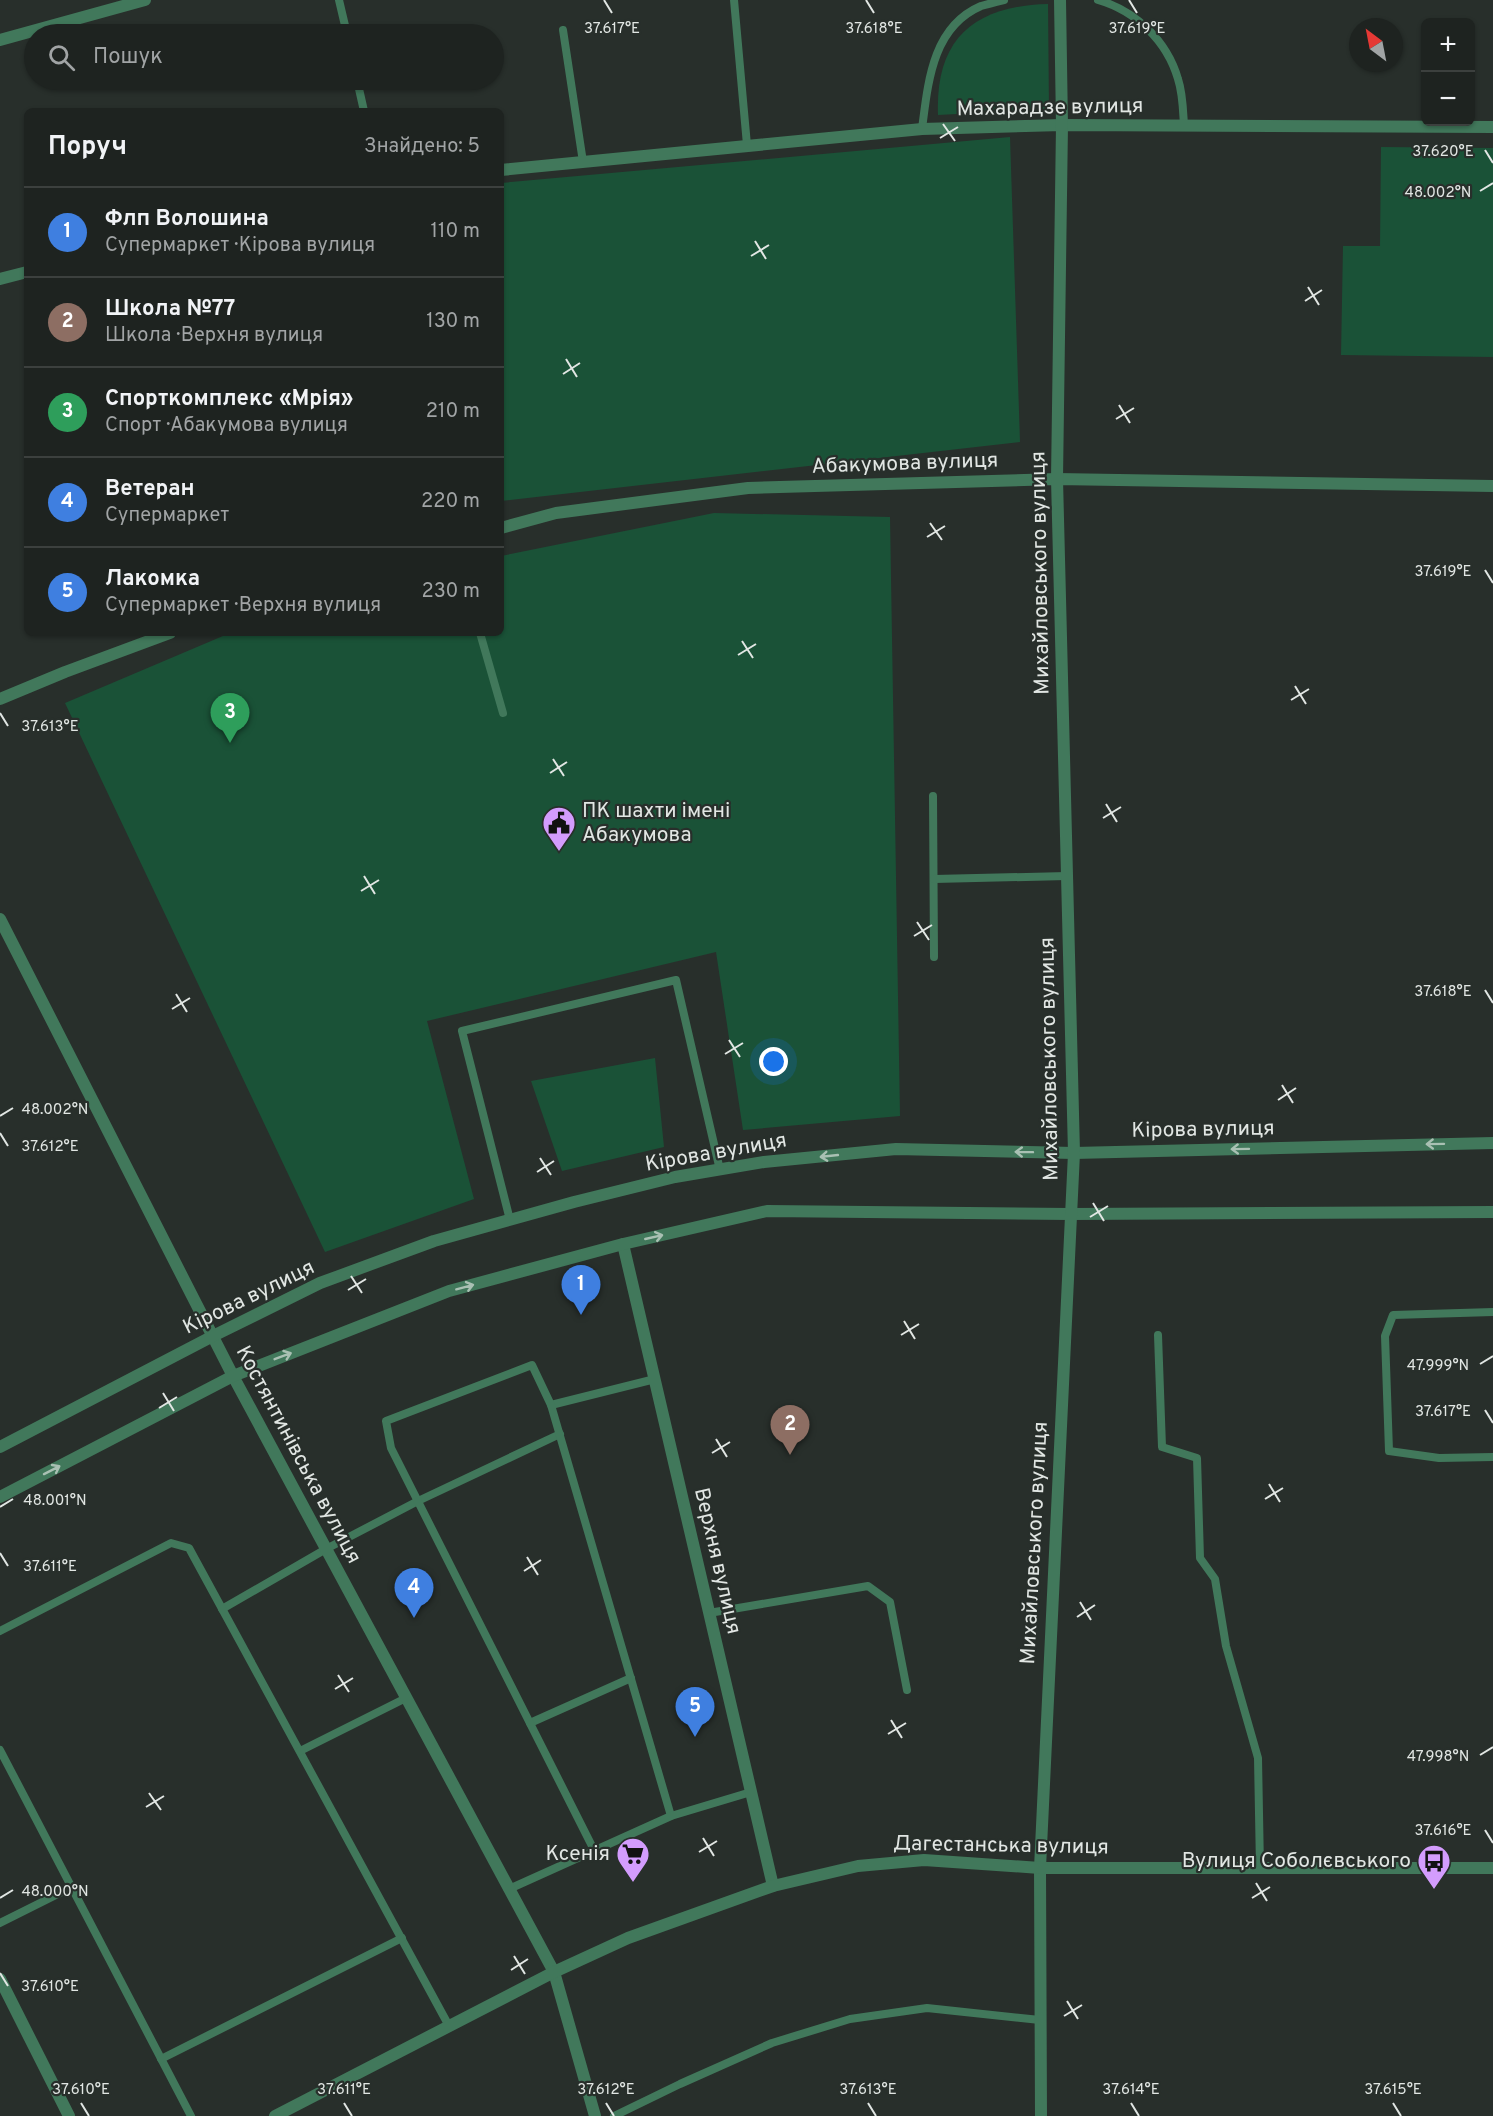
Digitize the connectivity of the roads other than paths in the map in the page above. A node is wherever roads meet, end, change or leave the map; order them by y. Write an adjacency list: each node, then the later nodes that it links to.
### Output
1 (145, 0): 7 (street)
2 (339, 0): 8 (lane)
3 (734, 0): 18 (lane)
4 (1004, 0): 17 (lane)
5 (1060, 0): 14 (street, Михайловського вулиця)
6 (1098, 0): 15 (lane)
7 (58, 24)
8 (345, 24)
9 (563, 30): 19 (lane)
10 (24, 33): 11 (street)
11 (0, 40)
12 (359, 90): 13 (lane)
13 (363, 108)
14 (1062, 125): 15 (street, Махарадзе вулиця); 17 (street, Махарадзе вулиця); 23 (street, Михайловського вулиця)
15 (1184, 126): 16 (street, Махарадзе вулиця)
16 (1493, 127)
17 (922, 129): 18 (street, Махарадзе вулиця)
18 (747, 145): 19 (street, Махарадзе вулиця)
19 (582, 162): 20 (street, Махарадзе вулиця)
20 (504, 170)
21 (24, 273): 22 (street)
22 (0, 279)
23 (1058, 480): 24 (street, Абакумова вулиця); 25 (street, Абакумова вулиця); 31 (street, Михайловського вулиця)
24 (1493, 486)
25 (504, 527)
26 (162, 636): 28 (street)
27 (481, 636): 29 (lane)
28 (0, 699)
29 (503, 713)
30 (933, 796): 32 (lane)
31 (1067, 876): 32 (lane); 36 (street, Михайловського вулиця)
32 (934, 879): 34 (lane)
33 (0, 918): 44 (street, Костянтинівська вулиця)
34 (934, 957)
35 (1493, 1143): 36 (street, Кірова вулиця, one-way to 36)
36 (1074, 1153): 37 (street, Кірова вулиця, one-way to 37); 39 (street, Михайловського вулиця)
37 (720, 1170): 40 (street, Кірова вулиця); 40 (lane)
38 (1493, 1212): 39 (street)
39 (1070, 1214): 41 (street, one-way to 39); 66 (street, Михайловського вулиця)
40 (510, 1220): 44 (street, Кірова вулиця)
41 (623, 1244): 45 (street, one-way to 41); 46 (street, Верхня вулиця)
42 (1493, 1312): 50 (lane)
43 (1158, 1335): 67 (lane)
44 (213, 1336): 45 (street, Костянтинівська вулиця); 49 (street, Кірова вулиця)
45 (233, 1376): 51 (street, one-way to 45); 53 (street, Костянтинівська вулиця)
46 (655, 1378): 47 (lane); 55 (street, Верхня вулиця)
47 (551, 1405): 48 (lane); 52 (lane)
48 (560, 1434): 52 (lane); 57 (lane)
49 (0, 1447)
50 (1493, 1458)
51 (0, 1497)
52 (418, 1501): 53 (lane); 60 (lane)
53 (326, 1549): 54 (lane); 59 (street, Костянтинівська вулиця)
54 (222, 1609): 56 (lane); 62 (lane)
55 (709, 1613): 58 (lane); 63 (street, Верхня вулиця)
56 (0, 1631)
57 (631, 1678): 60 (lane); 64 (lane)
58 (907, 1690)
59 (406, 1698): 62 (lane); 71 (street, Костянтинівська вулиця)
60 (530, 1723): 65 (lane)
61 (0, 1750): 70 (lane)
62 (300, 1751): 73 (lane)
63 (751, 1792): 64 (lane); 69 (street, Верхня вулиця)
64 (671, 1816): 65 (lane)
65 (594, 1850): 71 (lane)
66 (1040, 1868): 67 (street, Дагестанська вулиця); 69 (street, Дагестанська вулиця); 76 (street, Михайловського вулиця)
67 (1260, 1868): 68 (street, Дагестанська вулиця)
68 (1493, 1868)
69 (773, 1886): 74 (street, Дагестанська вулиця)
70 (72, 1887): 72 (lane); 78 (lane)
71 (509, 1889): 74 (street, Костянтинівська вулиця)
72 (0, 1923)
73 (402, 1938): 77 (lane); 78 (lane)
74 (554, 1972): 77 (street, Дагестанська вулиця); 82 (street, Костянтинівська вулиця)
75 (0, 1979): 79 (street)
76 (1040, 2020): 83 (lane); 84 (street, Михайловського вулиця)
77 (449, 2026): 81 (street, Дагестанська вулиця)
78 (161, 2059): 80 (lane)
79 (69, 2116)
80 (191, 2116)
81 (275, 2116)
82 (595, 2116)
83 (614, 2116)
84 (1041, 2116)

